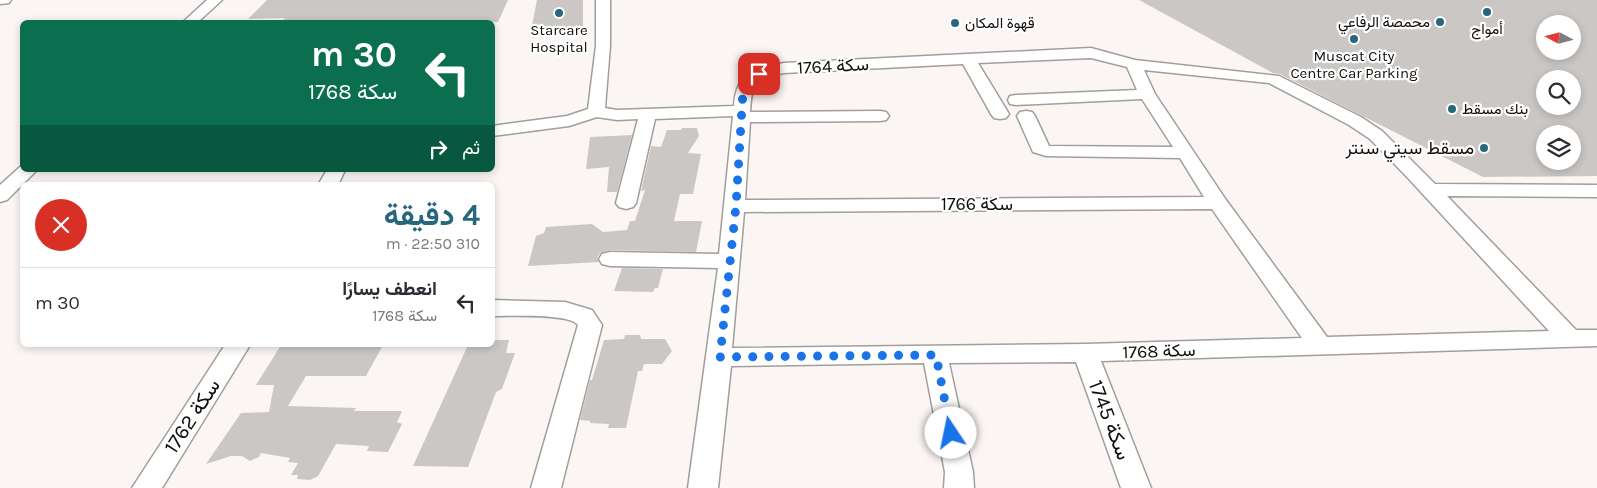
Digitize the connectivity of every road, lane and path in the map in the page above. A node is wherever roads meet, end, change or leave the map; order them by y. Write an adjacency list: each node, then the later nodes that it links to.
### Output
1 (215, 0): 3 (street)
2 (603, 0): 8 (street)
3 (192, 20)
4 (968, 59): 5 (street, سكة 1764); 10 (street, سكة 1764); 11 (street)
5 (1133, 64): 6 (street); 17 (street, سكة 1764)
6 (1147, 94): 7 (street); 15 (street)
7 (1016, 100)
8 (596, 112): 9 (street); 14 (street)
9 (648, 114): 10 (street); 20 (street)
10 (741, 114): 12 (street); 22 (street, سكة 1764)
11 (1000, 114)
12 (880, 116)
13 (1026, 116): 15 (street)
14 (495, 131)
15 (1185, 153): 21 (street)
16 (26, 172): 19 (street)
17 (1430, 190): 18 (street); 26 (street, سكة 1764)
18 (1597, 191)
19 (0, 196)
20 (626, 203)
21 (1218, 203): 22 (street, سكة 1766); 27 (street)
22 (736, 206): 24 (street, سكة 1764)
23 (610, 259): 24 (street)
24 (730, 261): 31 (street, سكة 1764)
25 (495, 308): 33 (street)
26 (1588, 341): 27 (street, سكة 1768)
27 (1320, 346): 29 (street, سكة 1768)
28 (237, 347): 32 (street, سكة 1762)
29 (1085, 353): 30 (street, سكة 1768); 36 (street, سكة 1745)
30 (936, 355): 31 (street, سكة 1768); 35 (street)
31 (720, 357): 34 (street, سكة 1764)
32 (147, 488)
33 (546, 488)
34 (703, 488)
35 (959, 488)
36 (1136, 488)

